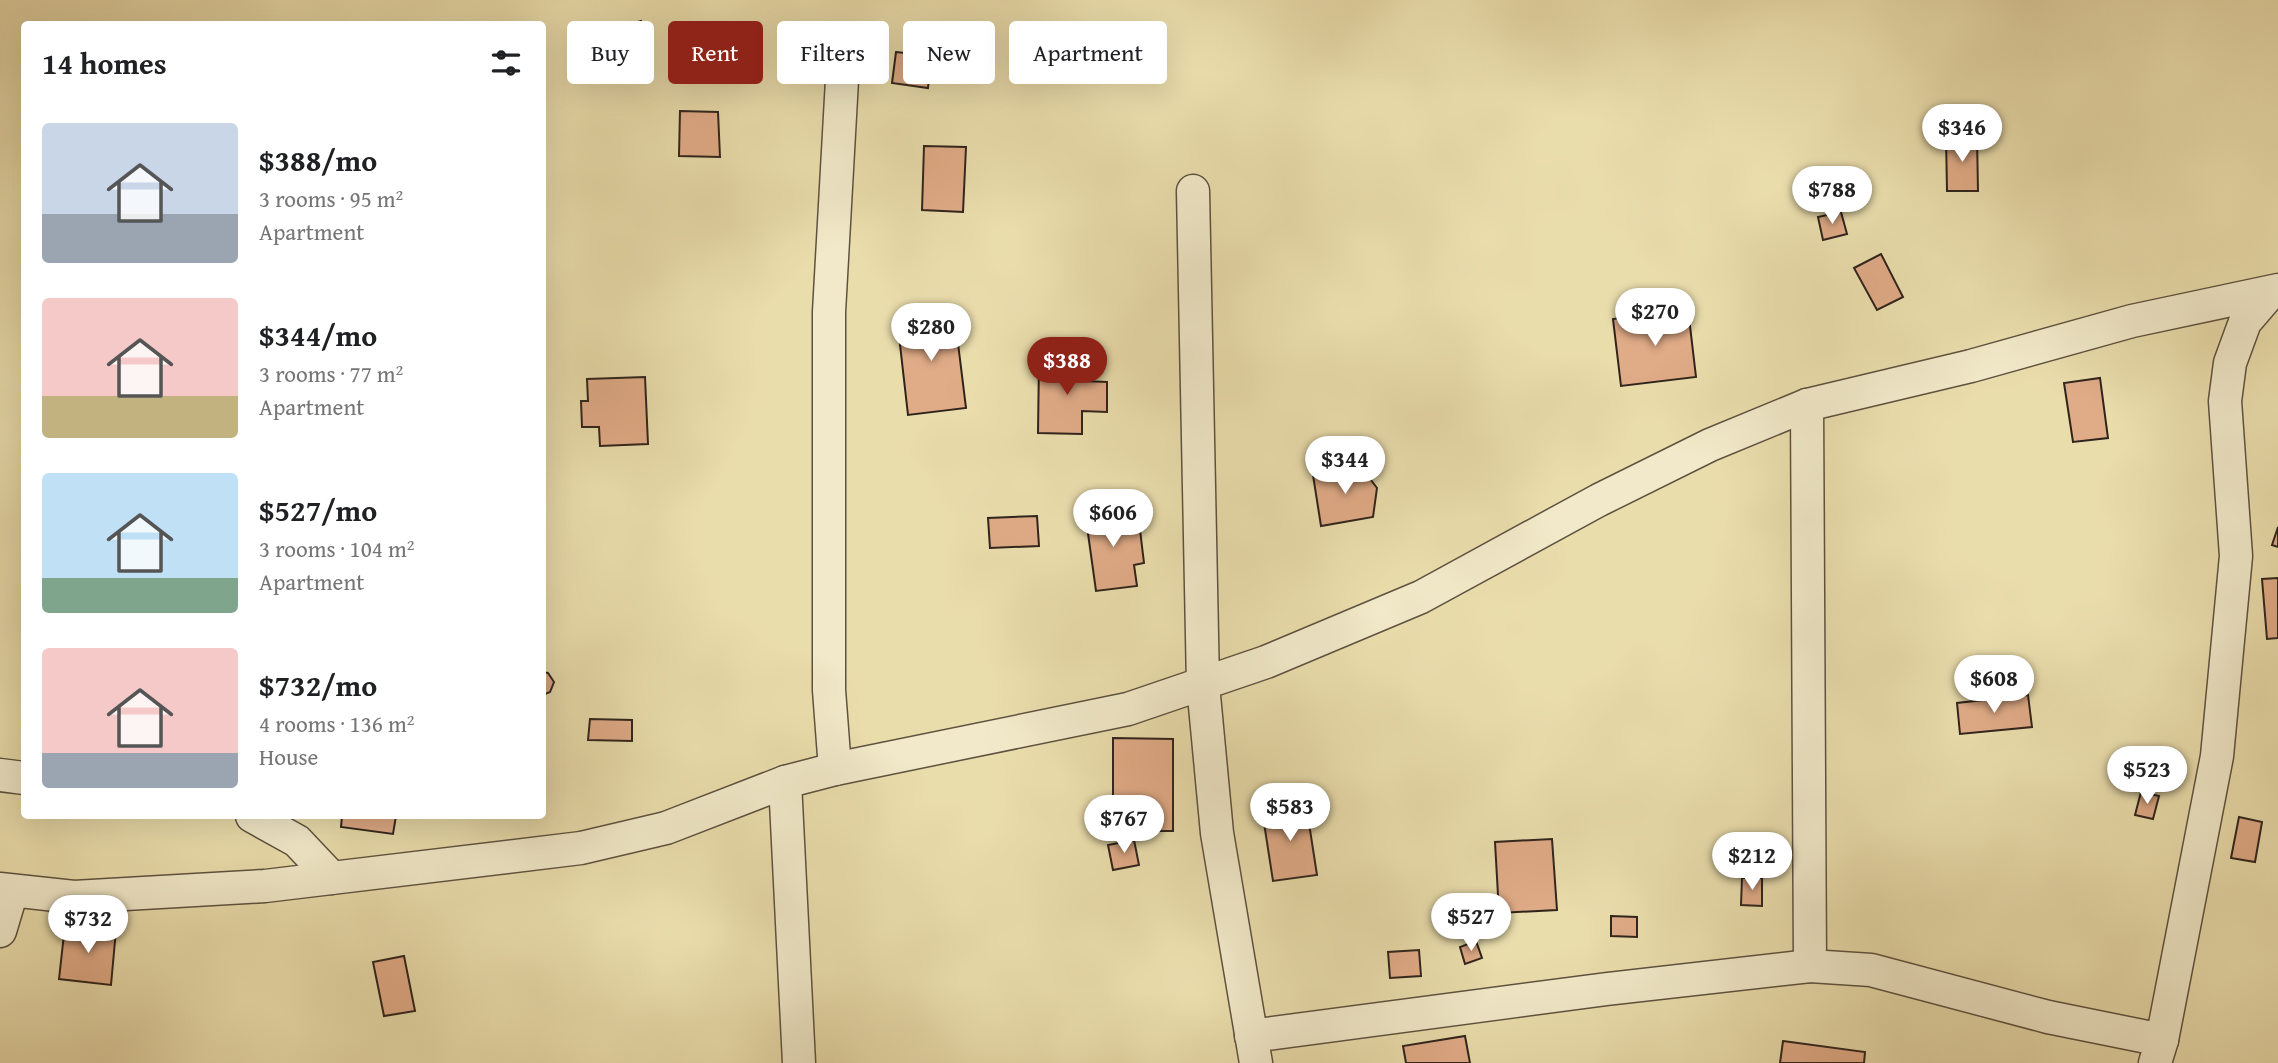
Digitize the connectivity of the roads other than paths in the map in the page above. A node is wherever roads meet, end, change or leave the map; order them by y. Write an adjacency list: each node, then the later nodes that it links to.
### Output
1 (842, 84): 6 (street)
2 (1193, 191): 5 (street)
3 (2274, 292): 4 (street); 16 (street)
4 (1807, 405): 5 (street); 14 (street)
5 (1203, 685): 6 (street); 15 (street)
6 (835, 769): 9 (street)
7 (0, 775): 8 (street)
8 (21, 778)
9 (785, 782): 11 (street); 17 (street)
10 (258, 819): 11 (street)
11 (332, 878): 12 (street)
12 (6, 890): 13 (street)
13 (0, 931)
14 (1810, 966): 15 (street); 16 (street)
15 (1253, 1049)
16 (2158, 1051)
17 (799, 1063)

